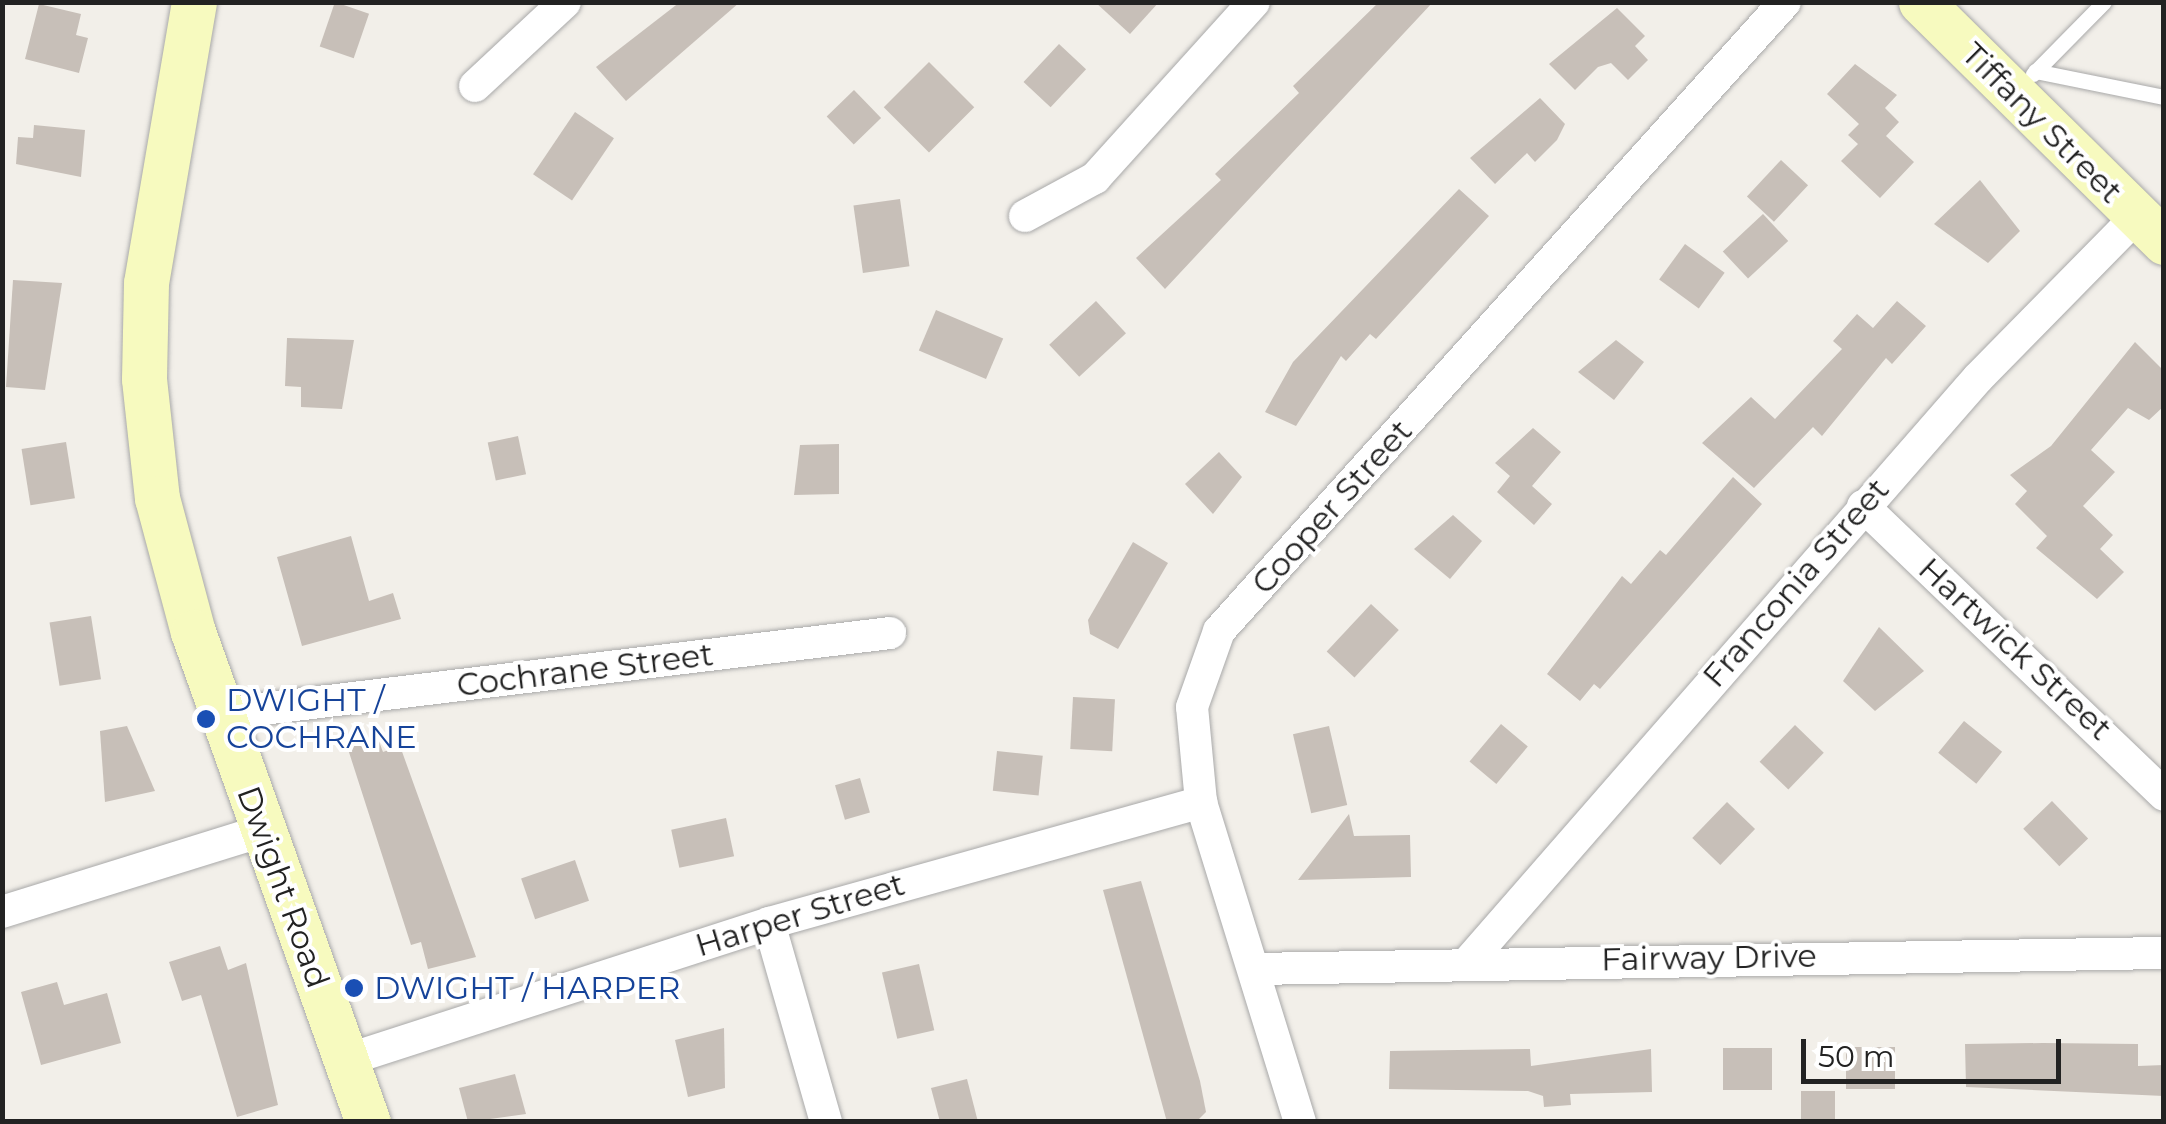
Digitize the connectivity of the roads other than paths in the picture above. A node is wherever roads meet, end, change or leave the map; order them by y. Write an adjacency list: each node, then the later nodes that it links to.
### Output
1 (194, 2): 14 (main road, Dwight Road)
2 (565, 2): 8 (street)
3 (1254, 2): 10 (street)
4 (1785, 2): 16 (street, Cooper Street)
5 (1921, 2): 7 (main road, Tiffany Street)
6 (2104, 2): 7 (lane)
7 (2024, 82): 9 (lane); 11 (main road, Tiffany Street)
8 (476, 86)
9 (2164, 97)
10 (1025, 216)
11 (2150, 230): 12 (street, Franconia Street)
12 (1863, 506): 15 (street, Hartwick Street); 21 (street, Franconia Street)
13 (890, 633): 14 (street, Cochrane Street)
14 (221, 714): 17 (main road, Dwight Road)
15 (2164, 796)
16 (1201, 802): 19 (street, Harper Street); 22 (street, Cooper Street)
17 (262, 831): 18 (street); 23 (main road, Dwight Road)
18 (2, 912)
19 (769, 924): 23 (street, Harper Street); 25 (street)
20 (2164, 953): 21 (street, Fairway Drive)
21 (1469, 961): 22 (street, Fairway Drive)
22 (1254, 968): 26 (street, Cooper Street)
23 (346, 1060): 24 (main road, Dwight Road)
24 (368, 1122)
25 (826, 1122)
26 (1300, 1122)

